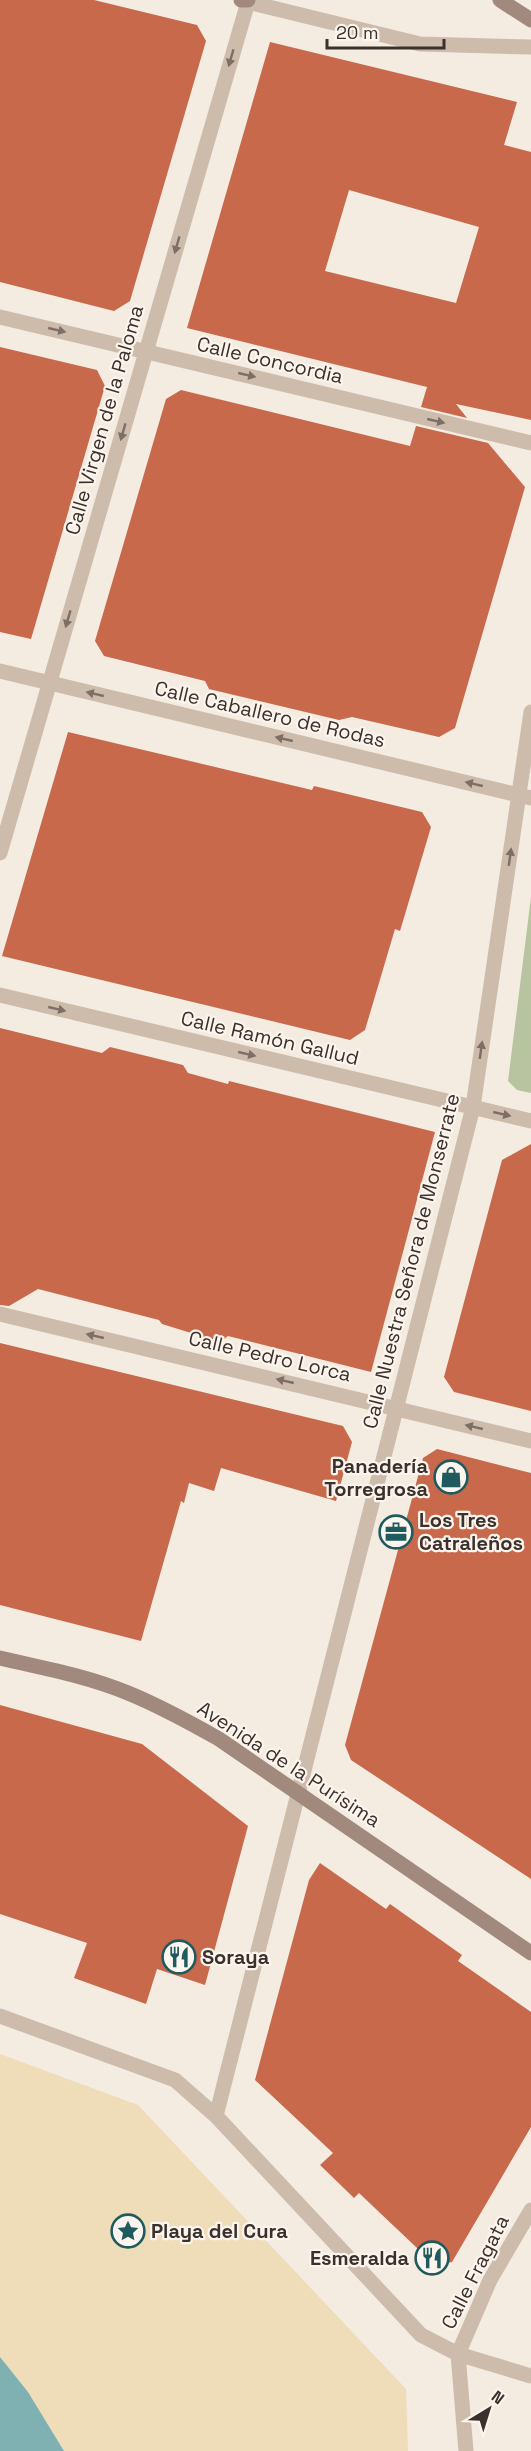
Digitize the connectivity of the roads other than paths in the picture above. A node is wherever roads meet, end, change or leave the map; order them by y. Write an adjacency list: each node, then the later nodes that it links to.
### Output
1 (500, 0): 3 (street)
2 (246, 1): 4 (street); 6 (street, Calle Virgen de la Paloma, one-way to 6)
3 (531, 20)
4 (531, 47)
5 (0, 317): 6 (street, Calle Concordia, one-way to 6)
6 (146, 351): 7 (street, Calle Concordia, one-way to 7); 9 (street, Calle Virgen de la Paloma, one-way to 9)
7 (531, 443)
8 (0, 671): 9 (street, Calle Caballero de Rodas)
9 (50, 683): 11 (street, Calle Caballero de Rodas, one-way to 9); 12 (street, Calle Virgen de la Paloma)
10 (531, 712): 11 (street, Calle Nuestra Señora de Monserrate)
11 (525, 796): 14 (street, Calle Nuestra Señora de Monserrate, one-way to 11)
12 (0, 853)
13 (0, 995): 14 (street, Calle Ramón Gallud, one-way to 14)
14 (473, 1107): 15 (street, Calle Ramón Gallud, one-way to 15); 17 (street, Calle Nuestra Señora de Monserrate)
15 (531, 1121)
16 (0, 1314): 17 (street, Calle Pedro Lorca, one-way to 16)
17 (397, 1409): 18 (street, Calle Pedro Lorca, one-way to 17); 20 (street, Calle Nuestra Señora de Monserrate)
18 (531, 1441)
19 (0, 1658): 20 (street, Avenida de la Purísima)
20 (298, 1793): 21 (street, Avenida de la Purísima); 23 (street, Calle Nuestra Señora de Monserrate)
21 (531, 1953)
22 (0, 2016): 23 (street)
23 (216, 2116): 25 (street)
24 (531, 2210): 25 (street, Calle Fragata)
25 (458, 2354): 26 (street); 27 (street)
26 (531, 2376)
27 (466, 2451)

